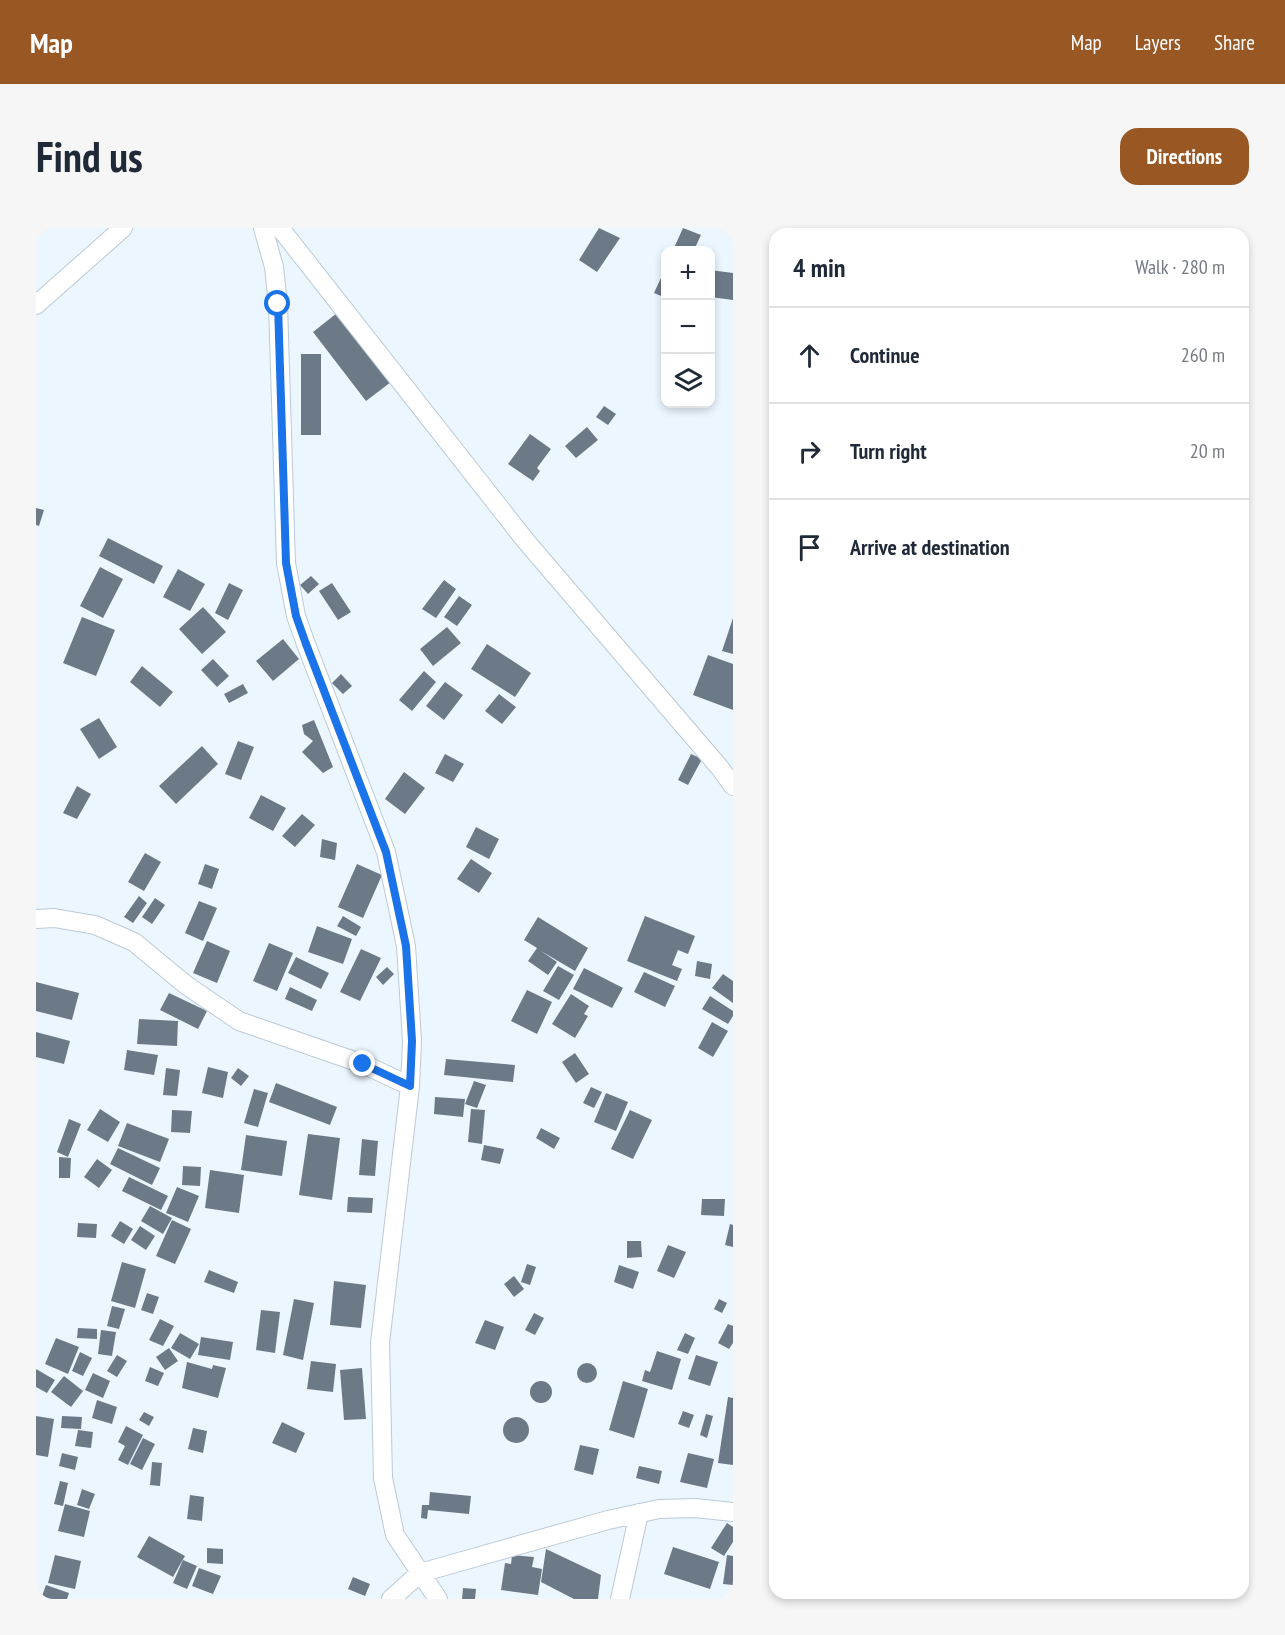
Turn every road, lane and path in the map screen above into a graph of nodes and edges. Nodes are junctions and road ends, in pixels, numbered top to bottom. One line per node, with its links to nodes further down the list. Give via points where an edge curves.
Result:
1 (123, 228): 4 (street)
2 (263, 228): 8 (street, via 274,267 278,304 289,586 306,644 386,852 406,946 412,1041)
3 (280, 228): 5 (street, via 525,540)
4 (37, 302)
5 (726, 764): 6 (street)
6 (733, 786)
7 (36, 919): 8 (street, via 95,925 134,942 186,986 239,1021 363,1064)
8 (410, 1086): 11 (street, via 380,1343 381,1411 383,1478 394,1535)
9 (733, 1512): 10 (street, via 695,1508)
10 (639, 1513): 11 (street); 14 (street)
11 (420, 1573): 12 (street); 13 (street)
12 (391, 1599)
13 (438, 1599)
14 (620, 1599)

